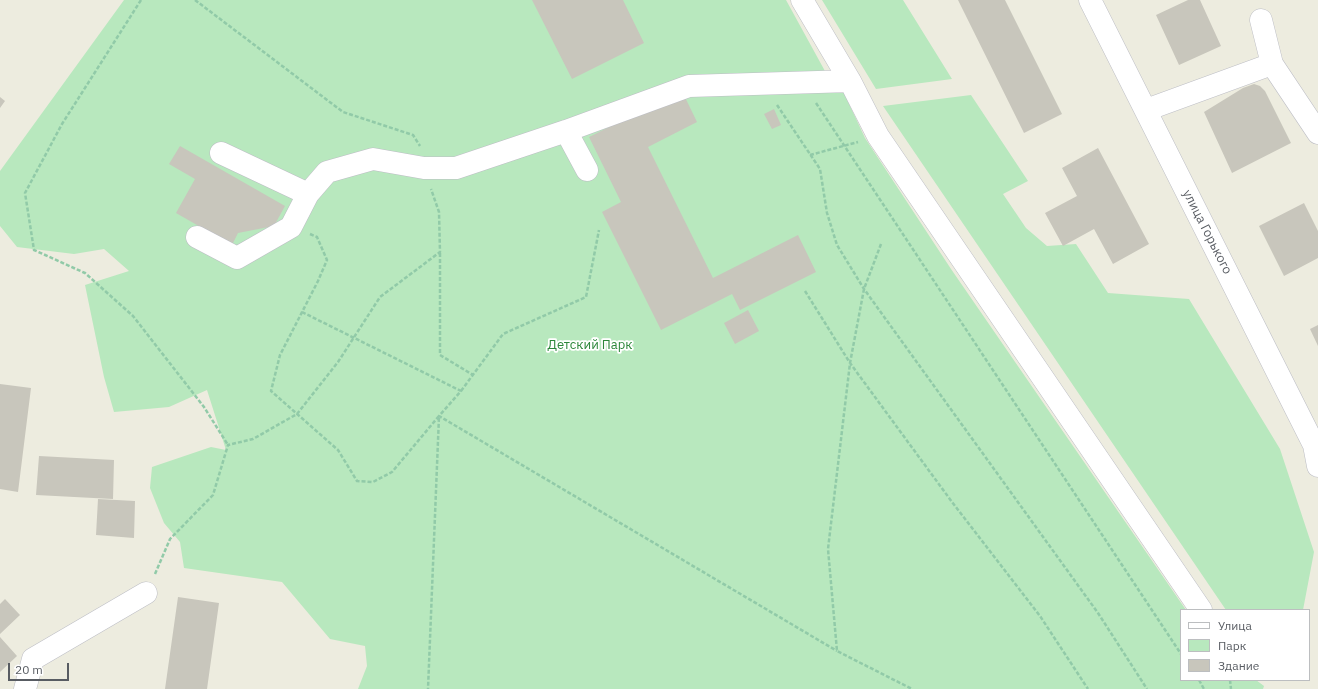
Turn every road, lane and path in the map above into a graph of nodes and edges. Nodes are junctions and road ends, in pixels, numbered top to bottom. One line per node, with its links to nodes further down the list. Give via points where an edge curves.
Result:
1 (141, 0): 34 (path, via 62,124 25,193 34,250 85,273 133,316 204,407)
2 (195, 0): 17 (path, via 343,112 413,135 423,152)
3 (802, 0): 7 (street)
4 (1090, 0): 10 (street, улица Горького)
5 (1262, 20): 6 (street)
6 (1272, 64): 10 (street); 12 (street)
7 (850, 81): 8 (street); 13 (street)
8 (802, 82): 11 (street, via 689,86); 14 (path)
9 (777, 105): 16 (path)
10 (1146, 110): 35 (street, улица Горького, via 1314,445)
11 (566, 131): 17 (street, via 456,168); 18 (street)
12 (1318, 133)
13 (878, 136): 14 (path); 37 (street)
14 (845, 146): 16 (path); 39 (path)
15 (221, 153): 19 (street)
16 (810, 155): 25 (path, via 820,170 827,214 837,245)
17 (424, 168): 19 (street, via 373,159 327,172); 24 (path, via 439,212)
18 (587, 170)
19 (308, 194): 20 (street)
20 (291, 227): 22 (street, via 237,258); 27 (path, via 317,238 327,260)
21 (599, 230): 30 (path, via 586,297 503,334)
22 (197, 237)
23 (881, 244): 25 (path)
24 (440, 252): 28 (path, via 380,297); 30 (path, via 440,356)
25 (864, 289): 29 (path); 44 (path, via 1098,613)
26 (805, 291): 29 (path)
27 (302, 312): 28 (path); 32 (path, via 280,355 271,392)
28 (353, 338): 31 (path); 32 (path, via 338,362)
29 (850, 363): 38 (path, via 828,549); 43 (path, via 1040,616)
30 (473, 375): 31 (path)
31 (461, 391): 33 (path)
32 (297, 414): 33 (path, via 338,450 357,481 373,482 392,472); 34 (path, via 253,439)
33 (439, 416): 38 (path); 41 (path)
34 (228, 446): 36 (path, via 213,495 170,539)
35 (1318, 466)
36 (146, 593): 40 (street, via 33,660)
37 (1200, 609)
38 (836, 651): 42 (path)
39 (1180, 652)
40 (24, 689)
41 (428, 689)
42 (912, 689)
43 (1088, 689)
44 (1147, 689)

